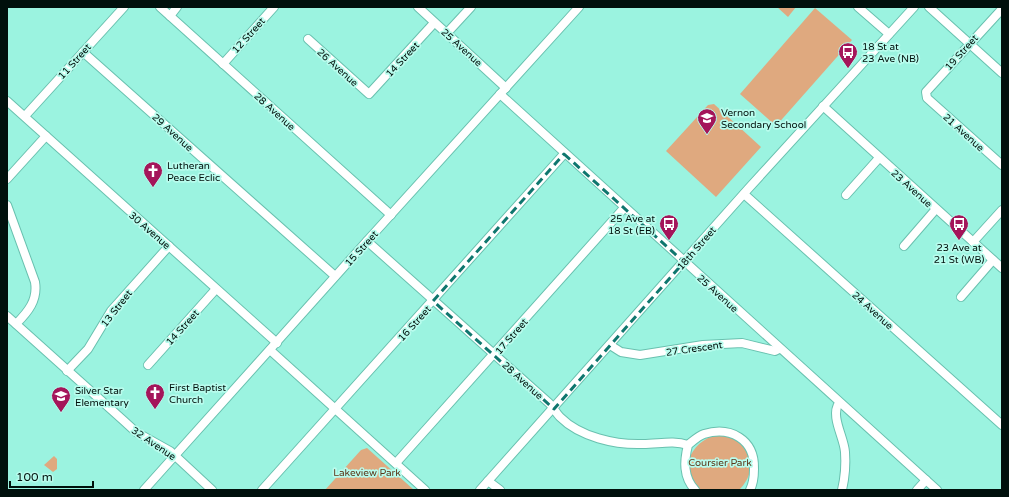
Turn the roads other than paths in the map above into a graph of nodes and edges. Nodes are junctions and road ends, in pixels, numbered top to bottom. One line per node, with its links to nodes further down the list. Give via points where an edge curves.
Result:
1 (124, 7): 18 (street, 11 Street)
2 (160, 7): 12 (street, 28 Avenue)
3 (176, 7): 12 (street)
4 (274, 7): 19 (street, 12 Street)
5 (418, 7): 13 (street, 25 Avenue)
6 (471, 7): 14 (street)
7 (579, 7): 21 (street, 15 Street)
8 (858, 7): 15 (street)
9 (914, 7): 15 (street, 18th Street)
10 (929, 7): 17 (street)
11 (1002, 9): 17 (street, 19 Street)
12 (170, 16): 19 (street, 28 Avenue)
13 (434, 23): 14 (street, 25 Avenue); 22 (street, 14 Street)
14 (447, 33): 21 (street, 25 Avenue)
15 (889, 34): 26 (street, 18th Street)
16 (308, 39): 22 (street, 26 Avenue)
17 (969, 43): 20 (street); 24 (street, 19 Street, via 928,89)
18 (83, 52): 27 (street, 11 Street); 47 (street, 29 Avenue)
19 (223, 64): 39 (street, 28 Avenue)
20 (1002, 73)
21 (506, 88): 23 (street, 15 Street)
22 (369, 94)
23 (500, 94): 29 (street, 25 Avenue); 39 (street, 15 Street)
24 (927, 98): 31 (street, 21 Avenue)
25 (7, 100): 27 (street, 30 Avenue)
26 (823, 106): 30 (street, 23 Avenue); 33 (street, 18th Street)
27 (25, 116): 28 (street, 30 Avenue)
28 (46, 136): 32 (street); 42 (street, 30 Avenue)
29 (564, 154): 36 (street, 25 Avenue); 50 (street, 16 Street)
30 (879, 158): 34 (street); 37 (street, 23 Avenue)
31 (1002, 165)
32 (7, 179)
33 (744, 194): 45 (street, 18th Street); 63 (street, 24 Avenue)
34 (846, 195)
35 (7, 205): 52 (street, via 37,292 34,303)
36 (624, 208): 45 (street, 25 Avenue); 57 (street, 17 Street)
37 (936, 209): 41 (street, 23 Avenue); 43 (street)
38 (1002, 210): 41 (street)
39 (391, 215): 40 (street, 15 Street)
40 (367, 241): 47 (street, 15 Street); 50 (street, 28 Avenue)
41 (973, 242): 44 (street, 23 Avenue)
42 (169, 246): 48 (street, 30 Avenue); 59 (street, 13 Street, via 111,311 88,348)
43 (904, 246)
44 (993, 260): 46 (street, 23 Avenue); 49 (street)
45 (684, 262): 54 (street, 18th Street); 55 (street, 25 Avenue)
46 (1002, 268)
47 (335, 276): 53 (street, 15 Street)
48 (216, 289): 53 (street, 30 Avenue); 58 (street, 14 Street)
49 (961, 297)
50 (433, 301): 57 (street, 28 Avenue); 61 (street, 16 Street)
51 (7, 316): 52 (street, 32 Avenue)
52 (16, 324): 59 (street, 32 Avenue)
53 (277, 343): 56 (street, 15 Street)
54 (610, 345): 55 (street, 27 Crescent, via 621,352 640,355 742,343 775,351); 62 (street, 18th Street)
55 (779, 349): 60 (street, 25 Avenue)
56 (270, 350): 61 (street); 65 (street, 15 Street)
57 (494, 355): 62 (street, 28 Avenue); 66 (street, 17 Street)
58 (148, 364)
59 (67, 371): 65 (street, 32 Avenue, via 136,432)
60 (839, 403): 67 (street, 25 Avenue); 77 (street, via 835,412 845,451)
61 (336, 408): 66 (street); 71 (street, 16 Street)
62 (554, 409): 64 (street, 28 Avenue, via 558,416 578,430 598,438 621,443 677,441); 68 (street, 18th Street)
63 (1002, 425)
64 (688, 445): 75 (street, via 686,473 690,485); 76 (street, via 702,435 719,431 733,433 745,440 754,461 754,476)
65 (175, 455): 69 (street, 15 Street); 70 (street, 32 Avenue)
66 (396, 463): 72 (street)
67 (926, 480): 78 (street); 79 (street, 25 Avenue)
68 (488, 481): 73 (street, 18th Street); 74 (street)
69 (144, 490)
70 (212, 490)
71 (262, 490)
72 (425, 490)
73 (480, 490)
74 (500, 490)
75 (695, 490)
76 (750, 490)
77 (842, 490)
78 (918, 490)
79 (937, 490)

